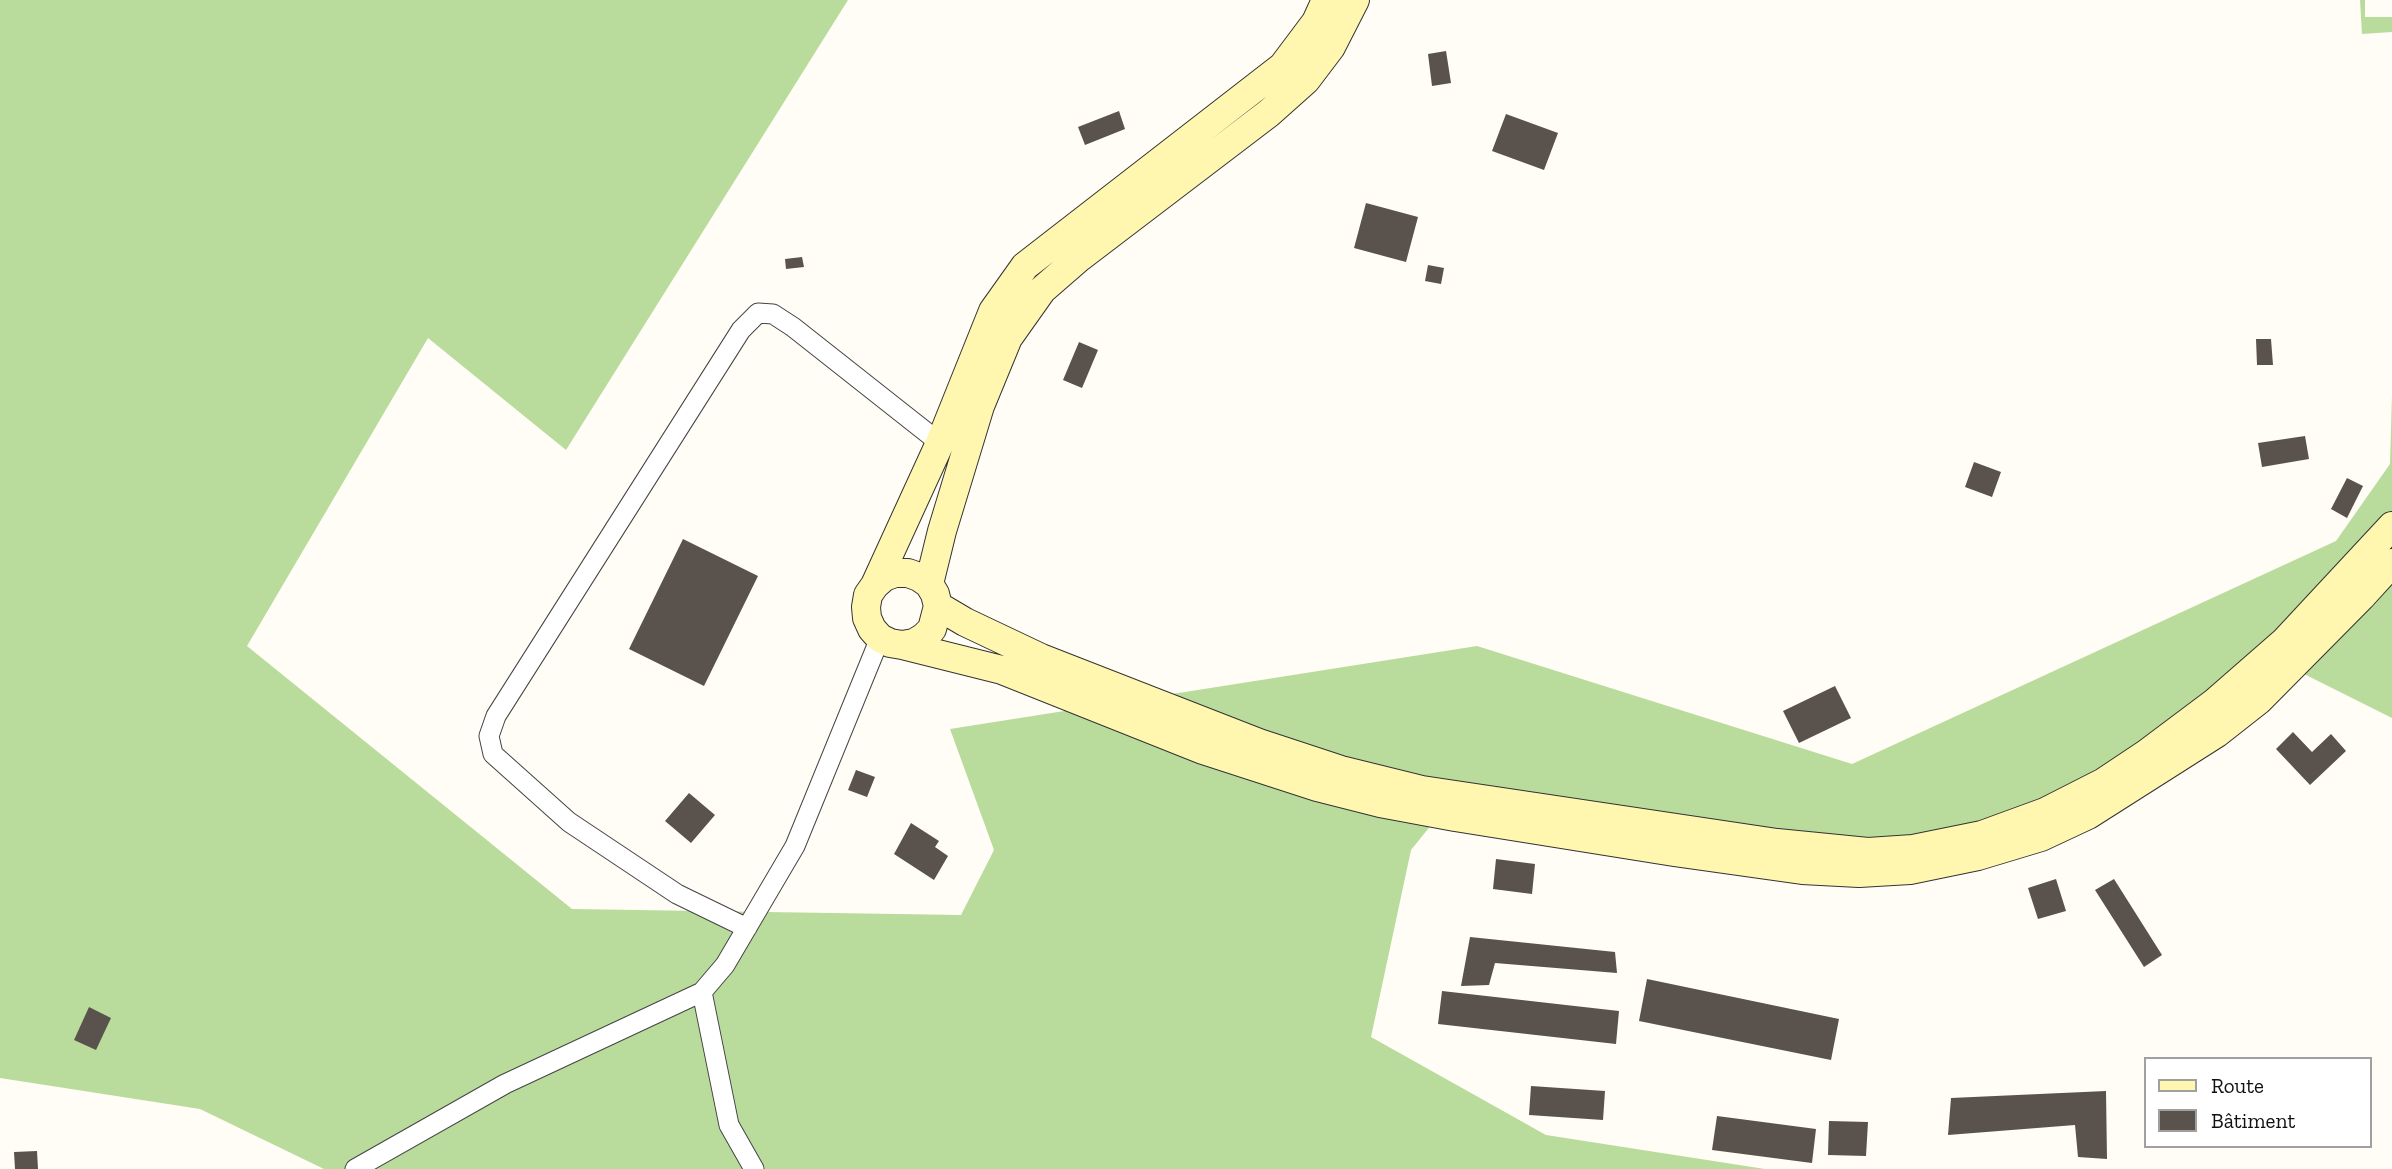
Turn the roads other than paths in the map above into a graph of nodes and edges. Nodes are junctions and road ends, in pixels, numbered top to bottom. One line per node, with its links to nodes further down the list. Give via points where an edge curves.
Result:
1 (1326, 0): 3 (street, via 1316,22 1283,66 1025,266 993,311)
2 (1355, 0): 7 (street, via 1331,47 1307,80 1042,290 1008,338 980,407 942,531)
3 (940, 443): 6 (street); 9 (street, via 793,327 773,314 758,313 741,330 496,716 489,736 494,754 569,822 677,894)
4 (2392, 526): 7 (street, via 2285,641 2214,703 2104,782 2045,812 1982,835 1913,849 1868,852 1513,805 1368,777 1259,743 1041,659 965,622)
5 (2392, 563): 8 (street, via 2259,700 2217,733 2088,815 2041,837 1979,856 1910,870 1859,873 1674,852 1380,803 1203,750 1002,670)
6 (875, 585): 7 (street, via 895,573 908,573 919,577); 8 (street, via 868,595 867,618 872,629)
7 (933, 595): 8 (street, via 932,629 914,643)
8 (891, 641): 9 (street, via 794,846)
9 (747, 928): 10 (street)
10 (702, 992): 11 (street, via 505,1084); 12 (street, via 729,1125)
11 (355, 1169)
12 (754, 1169)

